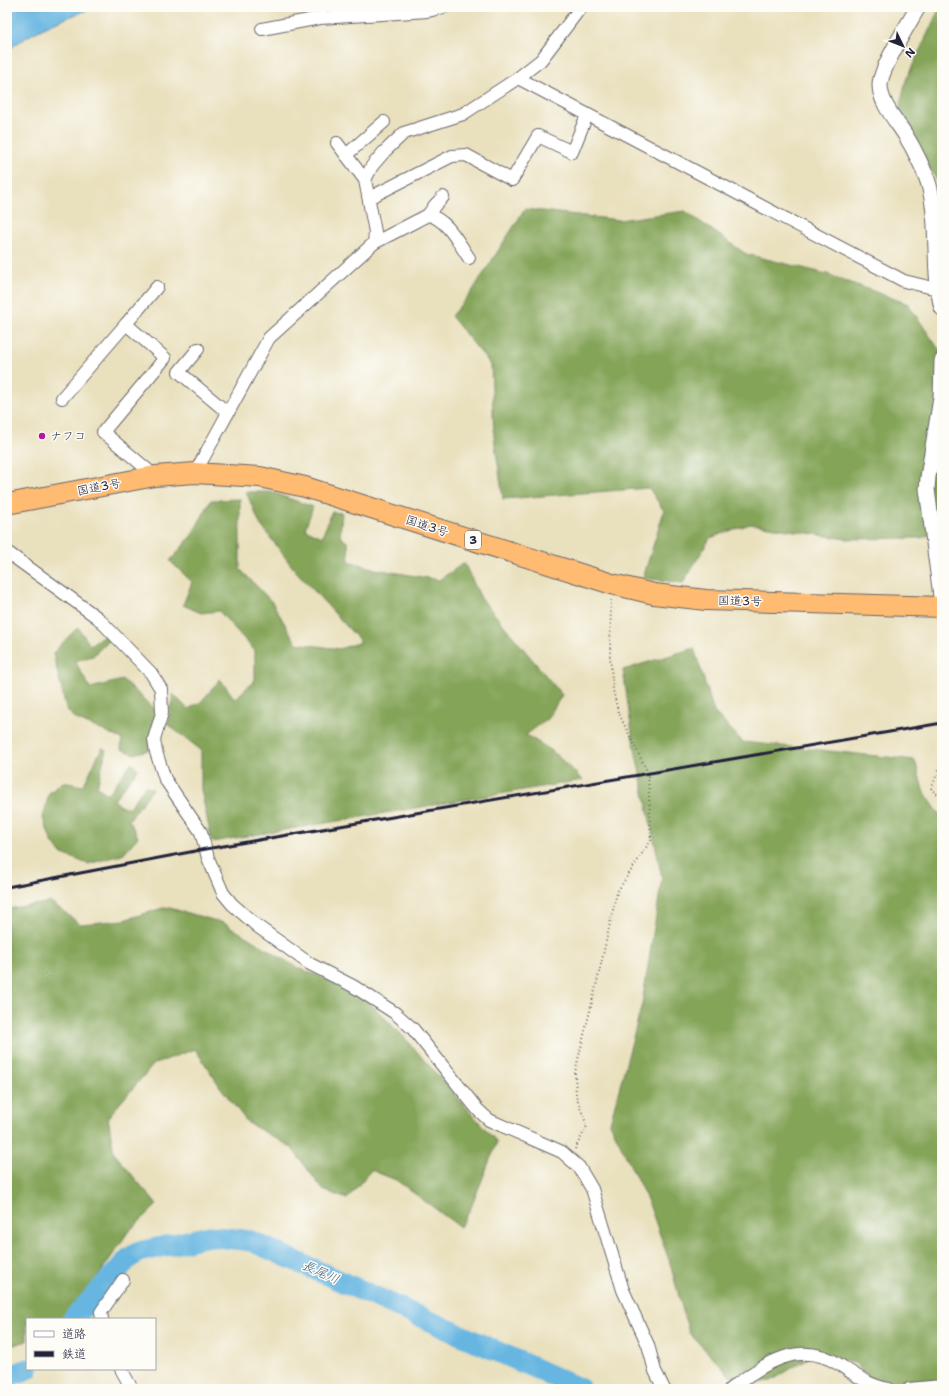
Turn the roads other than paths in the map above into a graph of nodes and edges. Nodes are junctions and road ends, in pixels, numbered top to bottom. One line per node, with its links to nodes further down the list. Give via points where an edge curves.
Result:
1 (444, 7): 4 (street, via 428,11 320,18)
2 (581, 7): 5 (street, via 541,60)
3 (918, 7): 17 (street, via 885,69 880,84 882,98 907,137 929,184 936,220)
4 (262, 29)
5 (518, 78): 6 (street); 10 (street, via 463,114 404,133 372,166)
6 (588, 115): 12 (street, via 572,152 538,136 512,180 466,155 452,156); 17 (street, via 904,281)
7 (384, 122): 9 (street)
8 (336, 143): 9 (street)
9 (346, 155): 10 (street)
10 (365, 180): 12 (street)
11 (443, 197): 13 (street)
12 (369, 198): 14 (street)
13 (428, 215): 14 (street); 15 (street, via 437,217)
14 (374, 243): 23 (street, via 269,338)
15 (469, 258)
16 (157, 287): 19 (street)
17 (937, 289): 18 (street)
18 (942, 308)
19 (126, 324): 22 (street); 25 (street, via 165,358 103,432)
20 (198, 349): 23 (street, via 179,372)
21 (942, 361): 28 (street, via 941,398 927,490)
22 (62, 398)
23 (228, 413): 24 (street)
24 (195, 473): 25 (highway, 国道3号 / 3); 28 (highway, 国道3号 / 3, via 260,477 305,487 612,584 654,594 706,600)
25 (155, 476): 26 (highway, 国道3号 / 3)
26 (7, 504)
27 (7, 552): 34 (street, via 98,618 151,673 161,690 162,713 154,739 157,757 166,779 201,832 208,858 223,893 232,904 257,926 310,964 353,986 395,1013 413,1029 478,1110 489,1120 553,1148 579,1167 592,1190 623,1290 648,1345 655,1372)
28 (942, 606)
29 (123, 1280): 30 (street, via 101,1312)
30 (102, 1318)
31 (122, 1370): 33 (street)
32 (942, 1386): 37 (street)
33 (132, 1389)
34 (664, 1389)
35 (730, 1389): 36 (street, via 760,1367 795,1354 809,1352 822,1355 868,1383)
36 (889, 1389)
37 (910, 1389)

